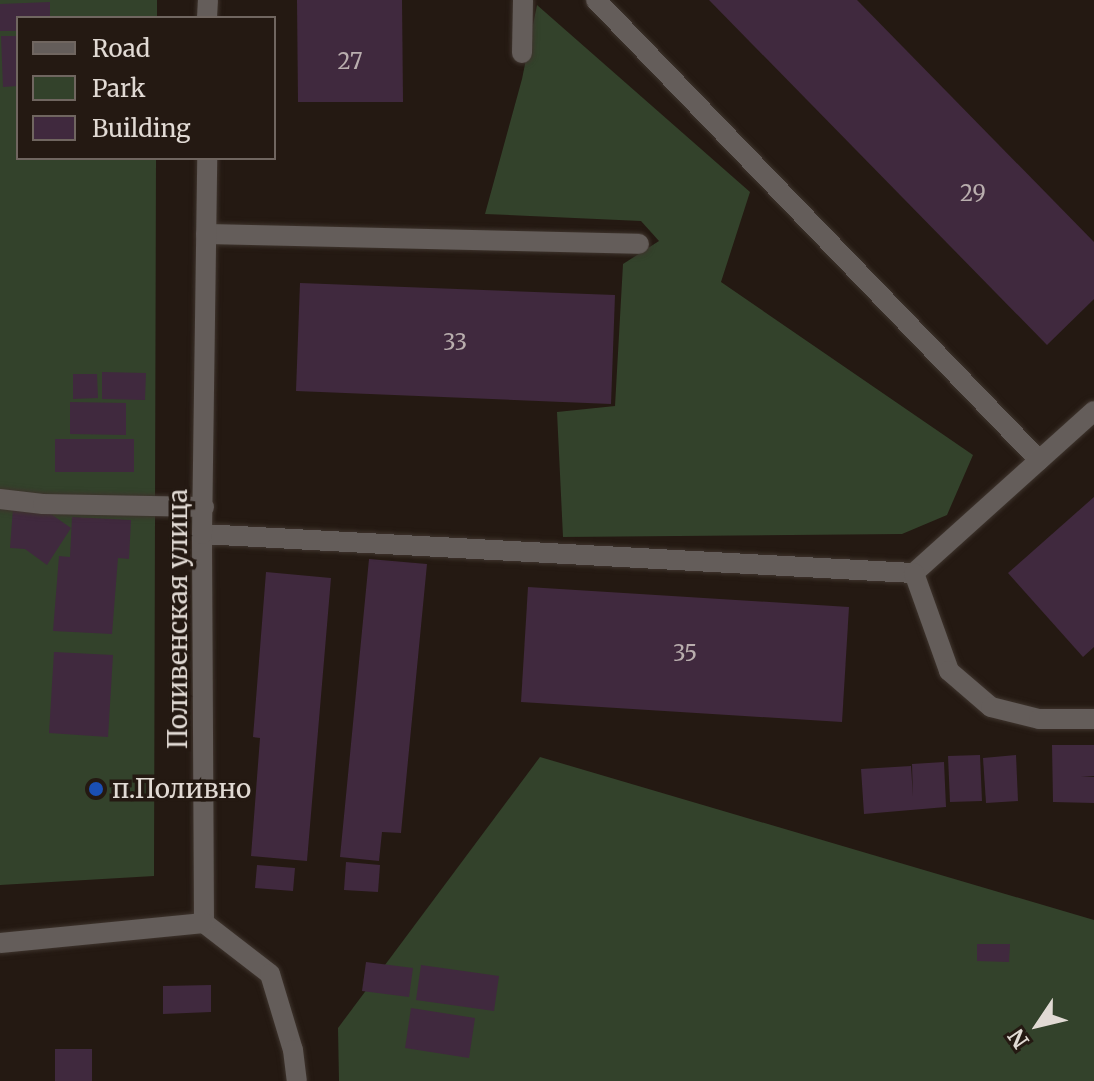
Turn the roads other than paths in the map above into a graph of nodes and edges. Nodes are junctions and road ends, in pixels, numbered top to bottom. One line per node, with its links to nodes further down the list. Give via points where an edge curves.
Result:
1 (523, 0): 3 (street)
2 (596, 0): 8 (street)
3 (522, 53)
4 (207, 160): 5 (street, Поливенская улица)
5 (206, 234): 6 (street); 10 (street, Поливенская улица)
6 (639, 244)
7 (1094, 411): 8 (street)
8 (1039, 460): 12 (street)
9 (0, 499): 10 (street)
10 (204, 507): 11 (street, Поливенская улица)
11 (202, 534): 12 (street); 14 (street, Поливенская улица)
12 (914, 573): 13 (street, via 949,671 991,707 1039,719)
13 (1094, 719)
14 (204, 923): 15 (street); 16 (street, via 270,974)
15 (0, 943)
16 (297, 1081)

